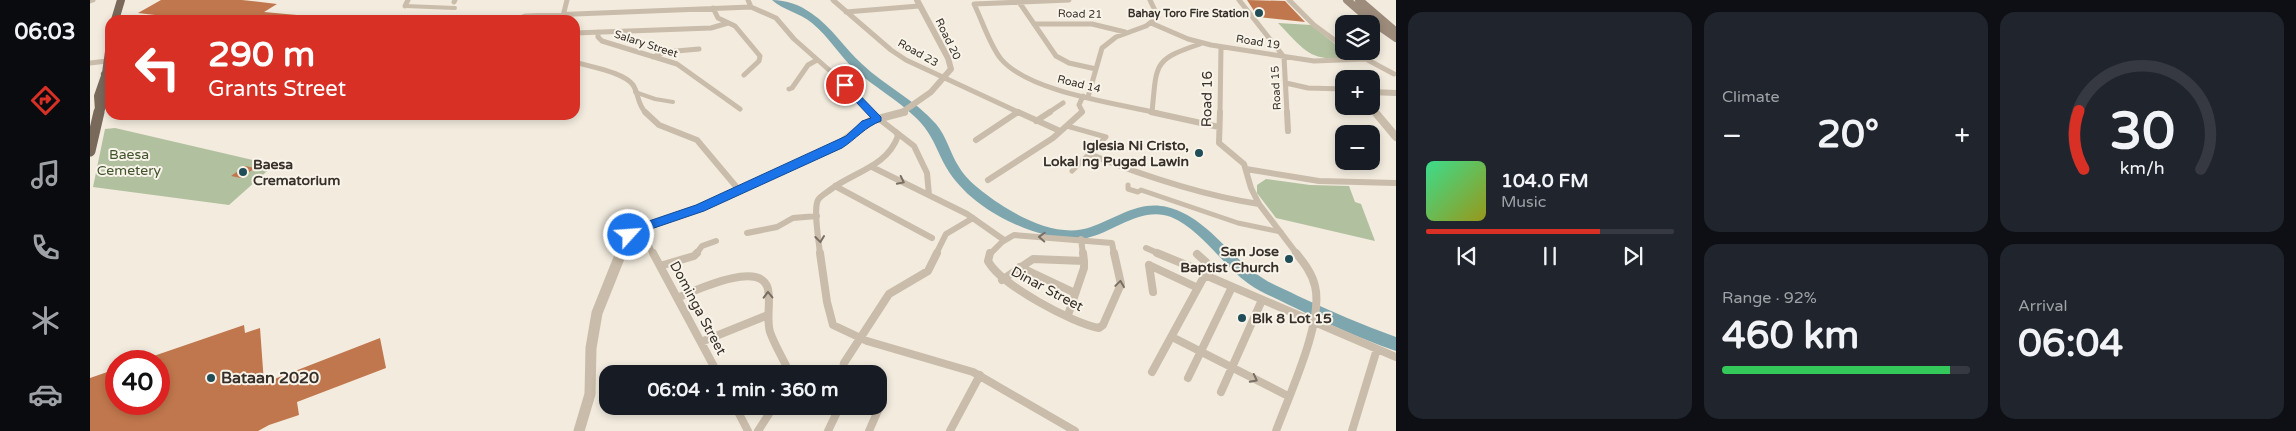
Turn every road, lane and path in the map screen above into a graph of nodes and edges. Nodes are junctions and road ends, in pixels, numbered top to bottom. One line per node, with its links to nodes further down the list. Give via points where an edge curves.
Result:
1 (121, 0): 21 (main road)
2 (408, 0): 16 (street)
3 (566, 0): 20 (street)
4 (748, 0): 17 (street)
5 (833, 0): 19 (street, Road 23)
6 (1069, 0): 13 (street)
7 (1150, 0): 24 (street, via 1158,14)
8 (1239, 0): 35 (street, Road 15)
9 (1284, 0): 10 (street)
10 (1289, 0): 31 (street)
11 (1347, 0): 30 (main road)
12 (1359, 0): 26 (main road)
13 (1019, 2): 25 (street); 53 (street, Road 14, via 974,4 1000,58 1031,81)
14 (918, 3): 19 (street); 46 (street, Road 20, via 950,62 951,70)
15 (454, 4): 16 (street)
16 (405, 6)
17 (751, 7): 18 (street); 37 (street, via 773,15)
18 (713, 8): 20 (street); 23 (street, via 715,15)
19 (846, 12): 46 (street, Road 23, via 899,56)
20 (563, 14): 22 (street)
21 (117, 15)
22 (544, 15)
23 (728, 23): 27 (street, via 711,28); 45 (street, via 735,26 760,56 759,62)
24 (1151, 23): 28 (street); 32 (street, Road 19)
25 (1034, 24): 28 (street, Road 21, via 1098,23); 43 (street, via 1060,58)
26 (1396, 31)
27 (598, 32): 29 (street); 36 (street, Salary Street, via 602,41)
28 (1125, 32): 43 (street, via 1102,48)
29 (580, 33)
30 (1396, 38)
31 (1335, 40)
32 (1201, 44): 33 (street, Road 19); 59 (street, via 1169,55 1161,62)
33 (1221, 47): 35 (street, Road 19); 64 (street, Road 16)
34 (698, 49): 36 (street, via 665,52)
35 (1284, 56): 38 (street, Road 19, via 1325,62); 47 (street, Road 15)
36 (653, 57): 57 (street, Salary Street, via 677,64)
37 (816, 60): 48 (street, via 804,69); 61 (street)
38 (1352, 60)
39 (1368, 60): 44 (street)
40 (105, 61): 41 (street)
41 (90, 63)
42 (580, 64): 50 (street, via 625,77)
43 (1096, 69): 53 (street)
44 (1394, 74)
45 (744, 75)
46 (944, 78): 58 (street, Road 23); 61 (street, Road 20, via 906,111)
47 (1286, 83): 49 (street); 65 (street, Road 15)
48 (792, 89)
49 (1335, 89)
50 (635, 92): 55 (street); 81 (street, via 638,103 647,114 663,126 697,140)
51 (1380, 92): 52 (street)
52 (1396, 93)
53 (1086, 97): 59 (street, Road 14); 63 (street, via 1079,105 1081,113)
54 (105, 101): 72 (main road, via 99,111)
55 (673, 102)
56 (1063, 103): 62 (street)
57 (740, 109)
58 (1018, 112): 62 (street, Road 23); 69 (street)
59 (1152, 112): 64 (street, Road 14)
60 (1378, 115): 68 (street)
61 (878, 119): 67 (street); 81 (street, via 866,123 844,143)
62 (1036, 121): 66 (street, Road 23)
63 (1067, 126): 66 (street); 73 (street, via 1106,137)
64 (1219, 127): 75 (street, Road 16, via 1220,145)
65 (1288, 130)
66 (1060, 131): 77 (street)
67 (896, 132): 70 (street); 71 (street)
68 (1396, 137)
69 (976, 140)
70 (895, 144): 71 (street); 74 (street)
71 (913, 144): 82 (street, via 927,173)
72 (90, 150)
73 (1089, 154): 76 (street); 83 (street, via 1156,181 1227,200)
74 (872, 167): 79 (street); 82 (street, one-way to 82)
75 (1246, 168): 78 (street, via 1319,181); 83 (street)
76 (1072, 171)
77 (988, 180)
78 (1396, 183)
79 (835, 186): 84 (street, via 818,199); 89 (street)
80 (1128, 186): 87 (street, via 1128,190 1141,190 1238,223)
81 (739, 190): 86 (street)
82 (929, 195): 85 (street)
83 (1259, 204): 87 (street)
84 (817, 216): 88 (street, via 793,218 777,227); 110 (street, one-way to 110, via 831,320 838,329)
85 (973, 218): 91 (street); 110 (street, via 946,234 928,271 889,294)
86 (640, 229): 96 (street, Dominga Street); 129 (street, via 625,241 597,313 591,348 590,394)
87 (1281, 232): 108 (street, via 1314,279)
88 (748, 233)
89 (932, 238)
90 (1081, 239): 91 (street, one-way to 91, via 1014,235); 95 (street); 106 (street, Dinar Street, one-way to 90, via 1099,328 1120,291 1121,277 1112,242)
91 (1004, 240): 99 (street, Dinar Street, via 988,257 990,267)
92 (716, 241): 96 (street, via 702,246 694,256)
93 (1146, 248): 98 (street)
94 (1197, 254): 98 (street, via 1205,260)
95 (1084, 261): 97 (street, via 1033,259); 103 (street)
96 (660, 266): 104 (street, Dominga Street)
97 (1020, 267): 99 (street); 103 (street)
98 (1206, 274): 100 (street); 101 (street)
99 (1002, 280): 106 (street, Dinar Street)
100 (1232, 287): 105 (street); 113 (street)
101 (1198, 288): 102 (street, via 1149,265); 109 (street)
102 (1154, 292)
103 (1075, 293): 106 (street)
104 (677, 298): 107 (street, one-way to 104, via 767,283 753,276 742,275); 111 (street, Dominga Street)
105 (1262, 300): 108 (street); 118 (street)
106 (1068, 315)
107 (768, 316): 111 (street); 116 (street, via 772,337)
108 (1313, 320): 112 (street); 123 (street, via 1309,342)
109 (1172, 337): 113 (street); 119 (street)
110 (860, 339): 117 (street); 120 (street, via 964,368)
111 (701, 342): 115 (street, Dominga Street)
112 (1377, 349): 114 (street); 136 (street)
113 (1200, 352): 118 (street); 121 (street)
114 (1396, 358)
115 (713, 365)
116 (786, 365)
117 (844, 365)
118 (1232, 368): 122 (street); 123 (street, one-way to 123)
119 (1152, 372)
120 (980, 376): 128 (street); 134 (street)
121 (1188, 378)
122 (1221, 392)
123 (1288, 396): 135 (street)
124 (740, 415): 130 (street)
125 (768, 415): 131 (street)
126 (836, 415): 132 (street)
127 (876, 415): 133 (street)
128 (952, 430)
129 (578, 431)
130 (748, 431)
131 (758, 431)
132 (828, 431)
133 (869, 431)
134 (1075, 431)
135 (1276, 431)
136 (1352, 431)

